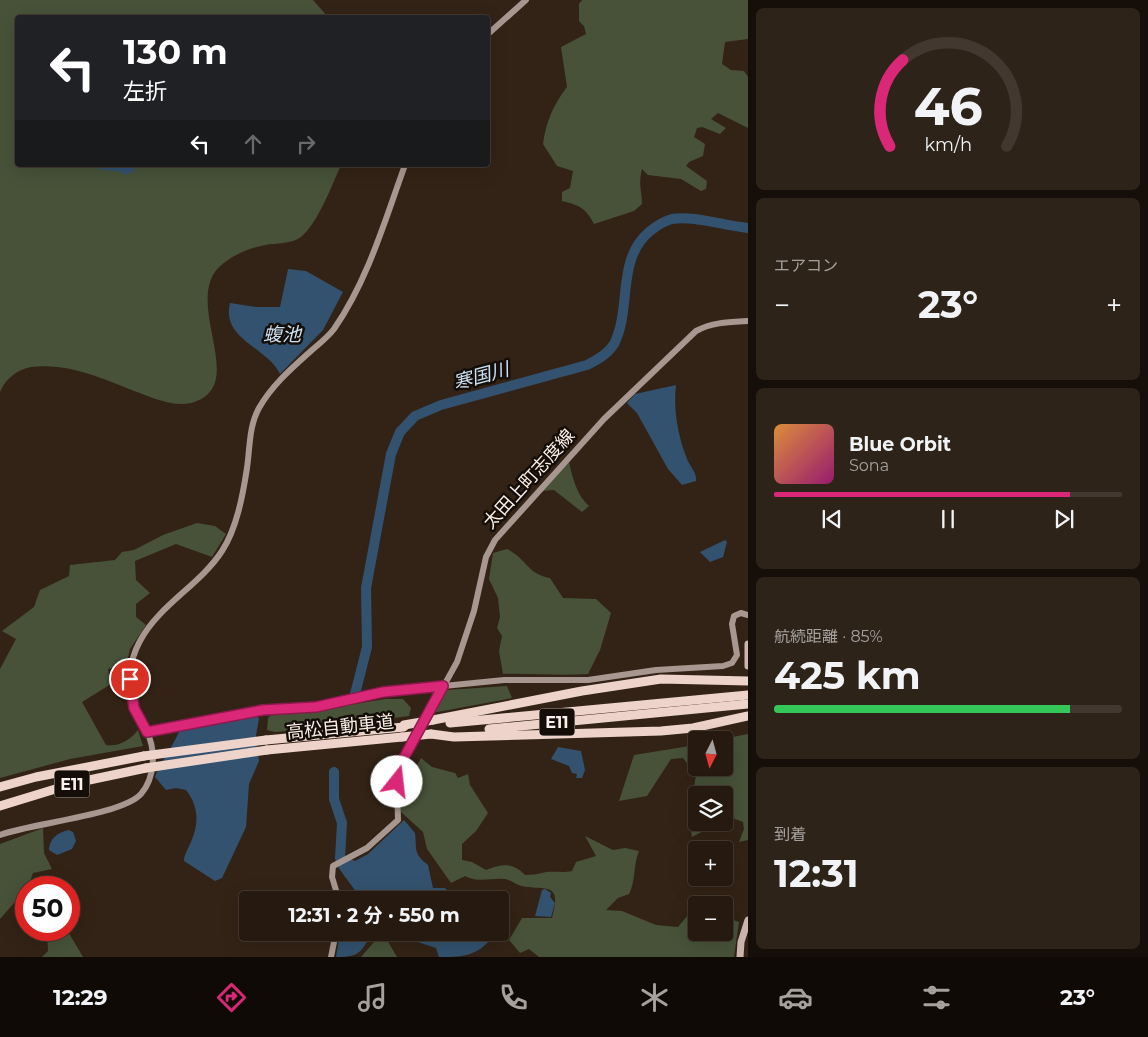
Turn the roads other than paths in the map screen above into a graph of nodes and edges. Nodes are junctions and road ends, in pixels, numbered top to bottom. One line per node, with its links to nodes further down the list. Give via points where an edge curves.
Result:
1 (526, 0): 2 (street)
2 (490, 32)
3 (404, 167): 15 (street, via 370,261 333,330 276,383 259,409 251,432 244,483 229,540 211,566 153,622 136,648 130,669 130,686 134,708)
4 (748, 321): 9 (street, 太田上町志度線, via 719,323 696,331 604,419 514,516 490,548 457,662)
5 (748, 615): 9 (street, via 734,616 732,624 737,655 723,666 656,670 588,680 504,680)
6 (748, 644): 7 (main road)
7 (748, 666)
8 (748, 681): 14 (highway, via 661,679)
9 (443, 686): 15 (street, via 383,692 316,707 263,710); 20 (street, 太田上町志度線, via 400,765 398,820 367,848 335,863 332,877)
10 (748, 695): 12 (highway, 高松自動車道 / E11)
11 (748, 704): 12 (highway, 高松自動車道 / E11)
12 (682, 706): 14 (highway, 高松自動車道 / E11); 16 (highway, 高松自動車道 / E11)
13 (748, 716): 16 (highway, via 661,731 454,737)
14 (432, 722): 17 (highway, 高松自動車道 / E11, bridge, via 144,756)
15 (147, 732): 19 (street, via 153,757 149,782 132,802)
16 (431, 734): 18 (highway, 高松自動車道 / E11, bridge, via 268,750 146,768)
17 (0, 787)
18 (0, 806)
19 (0, 835)
20 (336, 891)
21 (748, 920): 24 (main road)
22 (334, 941): 23 (street)
23 (331, 957)
24 (740, 957)

